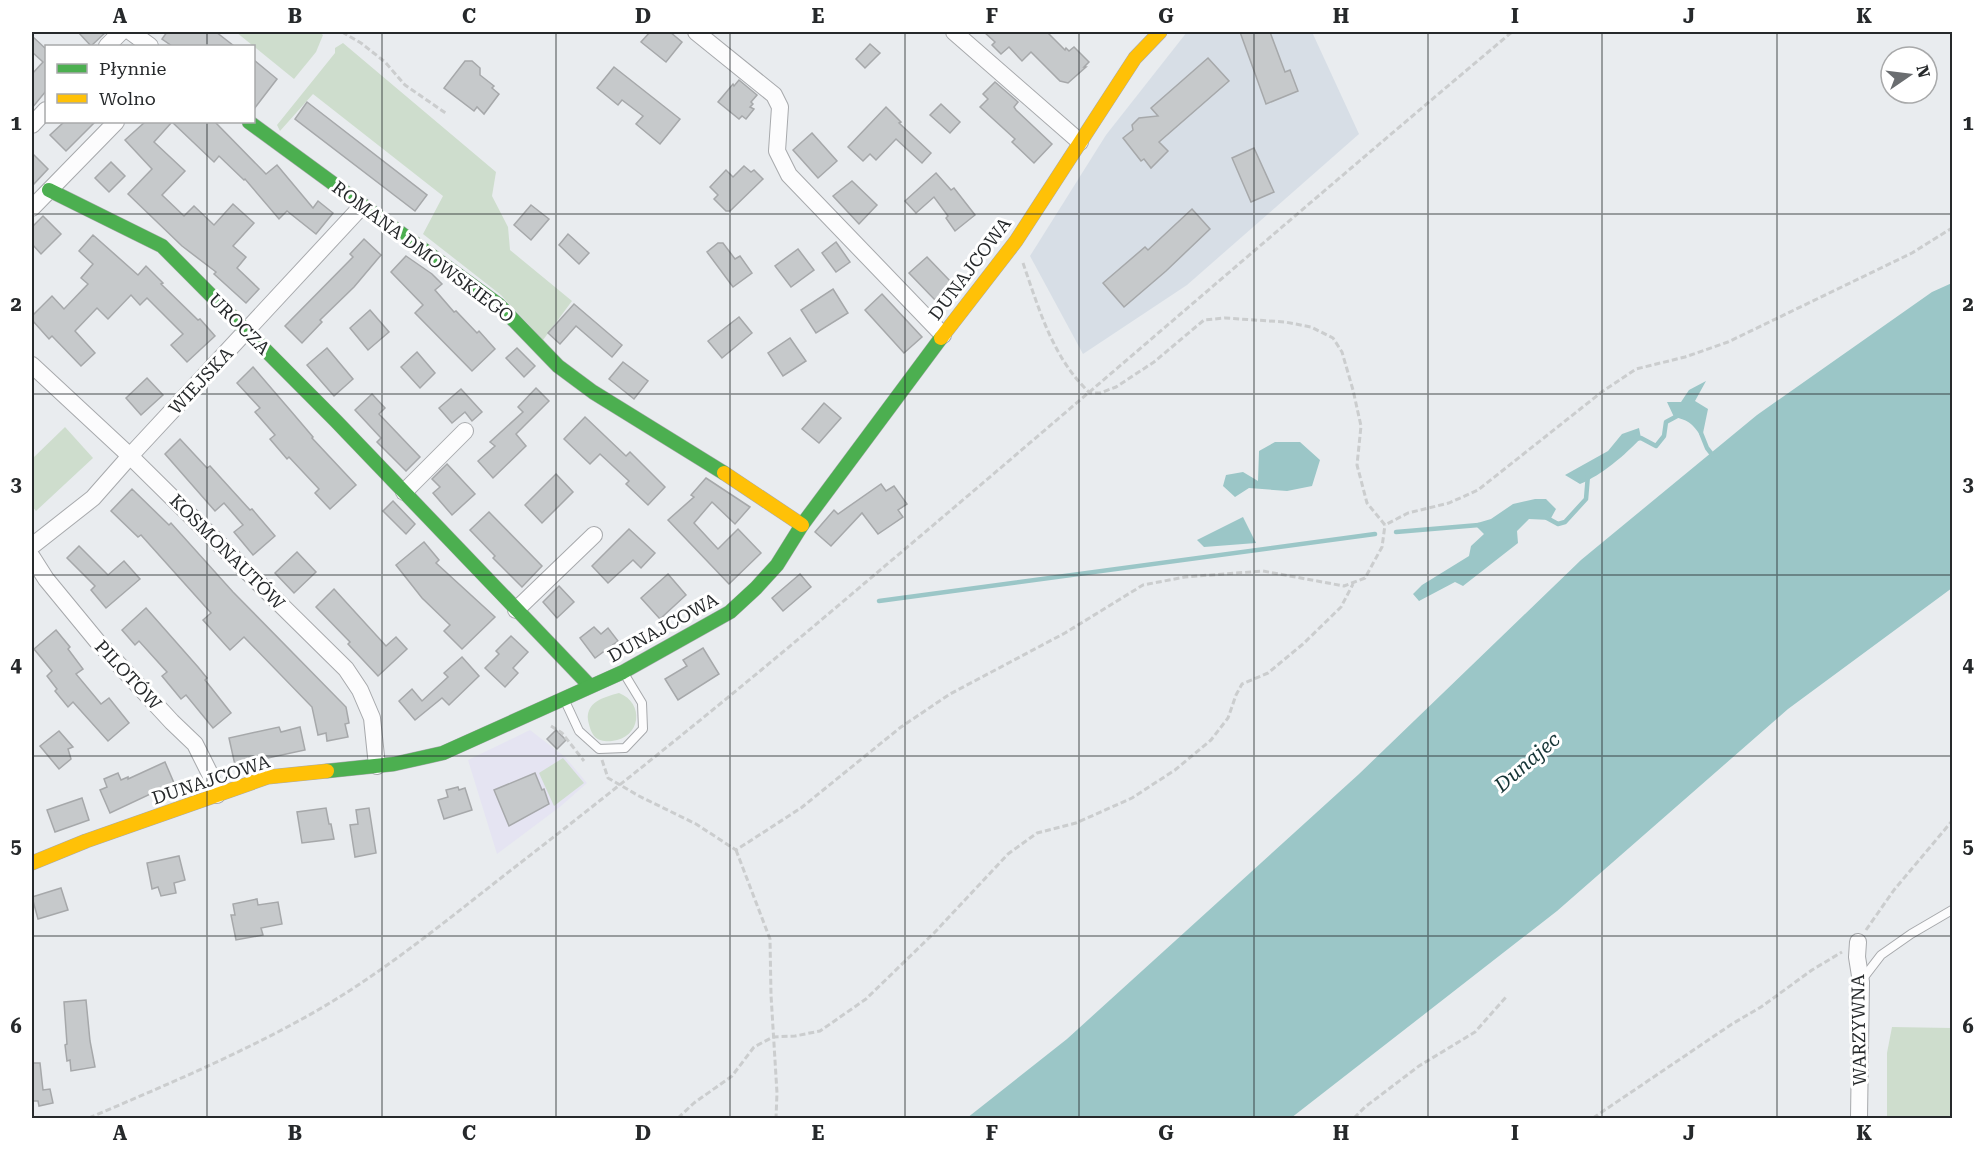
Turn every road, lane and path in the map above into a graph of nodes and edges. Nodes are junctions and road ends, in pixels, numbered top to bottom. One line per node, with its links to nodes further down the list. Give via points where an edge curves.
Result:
1 (122, 32): 8 (street)
2 (131, 32): 9 (street)
3 (342, 32): 11 (path, via 361,43 405,85)
4 (696, 32): 22 (street, via 774,95 780,107 777,151 789,176)
5 (954, 32): 15 (street)
6 (1160, 32): 15 (street, DUNAJCOWA, via 1135,58)
7 (1512, 32): 24 (path)
8 (108, 45)
9 (149, 45)
10 (45, 111): 14 (street)
11 (447, 114)
12 (115, 123): 16 (street)
13 (250, 123): 17 (street, ROMANA DMOWSKIEGO)
14 (32, 125)
15 (1080, 142): 20 (street, DUNAJCOWA)
16 (49, 190): 18 (street); 21 (street, UROCZA, via 162,246)
17 (362, 206): 21 (street, WIEJSKA); 28 (street, ROMANA DMOWSKIEGO, via 499,305 558,366 593,392)
18 (32, 208)
19 (1953, 228): 29 (path, via 1912,253 1728,342 1636,369 1478,490 1449,503 1408,513)
20 (1016, 241): 22 (street, DUNAJCOWA); 24 (path, via 1058,353)
21 (246, 332): 26 (street, WIEJSKA); 27 (street, UROCZA)
22 (943, 335): 28 (street, DUNAJCOWA)
23 (32, 365): 26 (street, KOSMONAUTÓW)
24 (1090, 393): 29 (path, via 1116,387 1204,321 1225,318 1311,327 1333,338 1342,352 1361,426 1357,465 1367,502); 42 (path)
25 (465, 431): 27 (street)
26 (130, 456): 31 (street, WIEJSKA, via 93,498); 41 (street, KOSMONAUTÓW, via 346,669 372,718)
27 (404, 492): 34 (street, UROCZA)
28 (802, 525): 35 (street, DUNAJCOWA, via 777,565 730,612)
29 (1385, 525): 33 (path, via 1382,547 1365,578)
30 (594, 535): 34 (street)
31 (32, 546)
32 (32, 557): 43 (street, PILOTÓW, via 97,641 195,744)
33 (1353, 582): 45 (path, via 1344,586 1263,571 1185,577 1143,585 1065,633 950,694 901,727 801,808); 51 (path, via 1341,607 1303,644 1268,673 1242,684 1228,718 1211,740 1175,770 1132,798 1076,823 1037,833 1008,854 866,999 820,1031)
34 (516, 610): 36 (street, UROCZA)
35 (623, 672): 36 (street, DUNAJCOWA); 39 (lane, via 642,703 643,729 625,748)
36 (590, 686): 37 (street, DUNAJCOWA)
37 (564, 698): 39 (lane, via 579,731); 41 (street, DUNAJCOWA, via 443,753)
38 (545, 725): 40 (path, via 562,733)
39 (599, 749): 42 (path, via 608,778)
40 (584, 761)
41 (377, 766): 43 (street, DUNAJCOWA, via 268,777)
42 (620, 786): 45 (path, via 696,824); 52 (path, via 408,950 319,1009 208,1066)
43 (217, 795): 46 (street, DUNAJCOWA)
44 (1953, 821): 48 (path, via 1894,890)
45 (736, 850): 51 (path, via 770,939)
46 (32, 862)
47 (1953, 910): 49 (lane, via 1881,954)
48 (1858, 942): 49 (street, WARZYWNA); 56 (path)
49 (1861, 982): 57 (street, WARZYWNA)
50 (1506, 997): 55 (path, via 1475,1032 1419,1066)
51 (773, 1037): 53 (path, via 754,1047 732,1076); 54 (path)
52 (89, 1119)
53 (678, 1119)
54 (776, 1119)
55 (1354, 1119)
56 (1593, 1119)
57 (1859, 1119)

